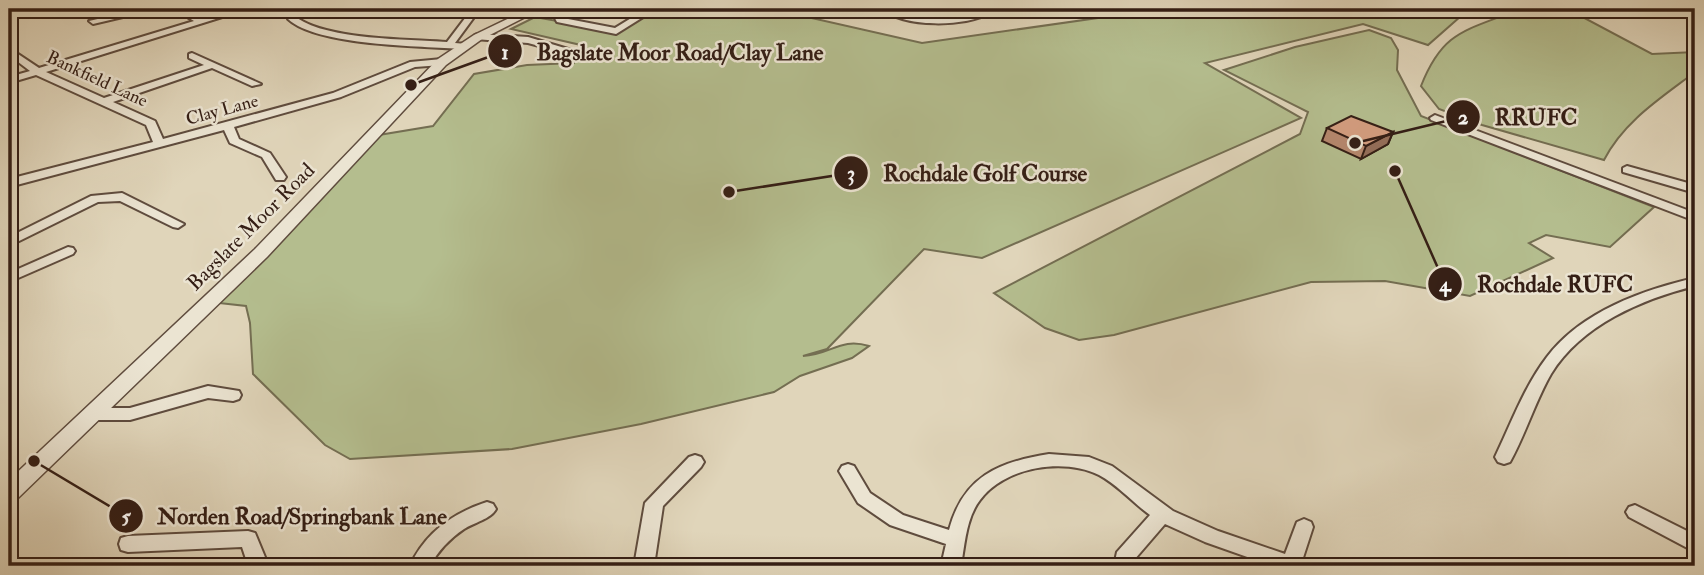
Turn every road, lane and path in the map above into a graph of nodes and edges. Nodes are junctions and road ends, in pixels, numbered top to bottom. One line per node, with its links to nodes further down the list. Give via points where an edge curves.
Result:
1 (36, 9): 11 (street)
2 (153, 9): 14 (street)
3 (178, 9): 15 (street)
4 (279, 9): 5 (street)
5 (297, 9): 17 (street, via 292,19 298,27 313,31)
6 (476, 9): 17 (street)
7 (536, 9): 16 (street, Bagslate Moor Road)
8 (554, 9): 9 (street, via 560,20 616,31)
9 (652, 9)
10 (887, 9): 13 (street, via 908,18 930,20)
11 (9, 13)
12 (231, 13): 15 (street)
13 (986, 13)
14 (93, 21)
15 (201, 22): 24 (street)
16 (478, 37): 18 (street, Bagslate Moor Road); 20 (street, via 528,40)
17 (449, 45): 18 (street)
18 (463, 46): 22 (street, Bagslate Moor Road)
19 (9, 51): 24 (street, Bankfield Lane)
20 (573, 52)
21 (191, 56): 23 (street)
22 (442, 62): 29 (street, Clay Lane, via 413,64 337,94); 42 (street, Bagslate Moor Road, via 261,253)
23 (212, 65): 26 (street); 27 (street)
24 (38, 72): 25 (street); 27 (street, Bankfield Lane)
25 (9, 80)
26 (256, 84)
27 (105, 101): 30 (street, Bankfield Lane, via 151,123)
28 (1435, 118): 35 (street)
29 (228, 127): 30 (street, Clay Lane); 32 (street, via 234,141 265,155)
30 (160, 145): 33 (street, Clay Lane)
31 (1627, 170): 34 (street)
32 (280, 177)
33 (9, 183)
34 (1695, 189)
35 (1695, 216)
36 (178, 224): 37 (street, via 122,197 95,199)
37 (9, 242)
38 (68, 251): 39 (street)
39 (9, 278)
40 (1695, 282): 43 (street, via 1582,329 1552,361)
41 (233, 395): 42 (street, via 208,392 130,414)
42 (91, 414): 46 (street, Bagslate Moor Road)
43 (1504, 457)
44 (695, 462): 57 (street, via 654,503)
45 (848, 471): 51 (street, via 864,498 897,520)
46 (9, 493)
47 (487, 509): 56 (street, via 457,521 429,547)
48 (1635, 512): 53 (street)
49 (1162, 514): 51 (street, via 1104,470 1063,457 1021,466 982,484 965,508); 54 (street, via 1203,536); 59 (street, via 1124,558)
50 (1304, 527): 54 (street)
51 (957, 540): 58 (street)
52 (128, 544): 55 (street, via 248,539)
53 (1695, 544)
54 (1290, 565)
55 (255, 566)
56 (420, 566)
57 (644, 566)
58 (951, 566)
59 (1124, 566)

